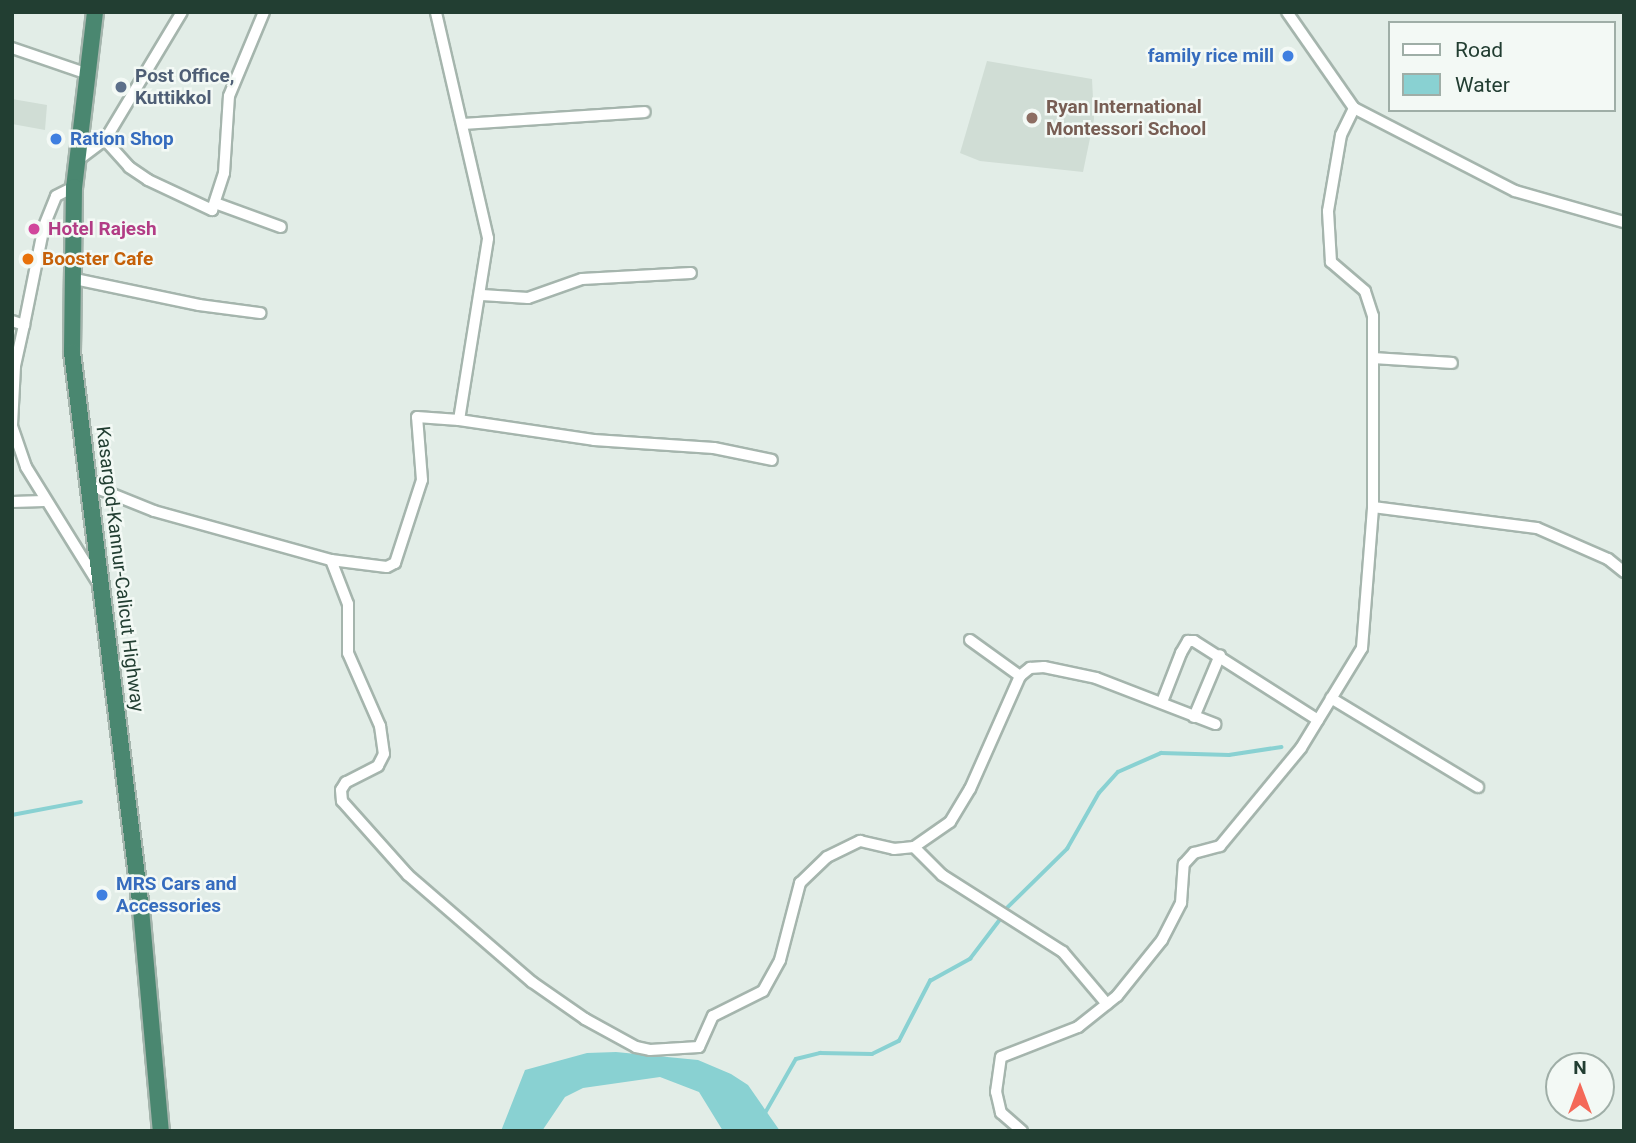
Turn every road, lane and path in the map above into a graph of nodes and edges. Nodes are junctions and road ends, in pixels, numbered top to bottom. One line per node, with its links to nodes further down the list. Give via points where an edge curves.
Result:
1 (95, 12): 7 (highway, Kasargod-Kannur-Calicut Highway)
2 (182, 12): 11 (street)
3 (264, 12): 14 (street, via 232,85 224,173)
4 (436, 12): 10 (street)
5 (1287, 12): 8 (street)
6 (12, 48): 7 (street)
7 (88, 74): 12 (highway, Kasargod-Kannur-Calicut Highway)
8 (1354, 108): 15 (street, via 1515,191); 23 (street, via 1340,135 1328,211 1331,262 1365,291 1373,316)
9 (645, 112): 10 (street)
10 (464, 124): 19 (street, via 488,238)
11 (105, 140): 12 (street); 14 (street, via 148,180 200,206 212,210)
12 (77, 160): 13 (highway, Kasargod-Kannur-Calicut Highway)
13 (74, 187): 18 (highway, Kasargod-Kannur-Calicut Highway); 22 (street, via 56,196 44,226)
14 (215, 203): 16 (street)
15 (1624, 222)
16 (281, 227)
17 (691, 273): 19 (street, via 582,279 528,298)
18 (70, 278): 20 (street); 28 (highway, Kasargod-Kannur-Calicut Highway, via 72,352)
19 (482, 295): 26 (street)
20 (260, 313)
21 (12, 321): 22 (street)
22 (24, 325): 25 (street)
23 (1374, 358): 24 (street); 31 (street)
24 (1452, 363)
25 (12, 418): 29 (street, via 26,467)
26 (459, 420): 27 (street, via 594,440 714,448); 32 (street, via 417,417 422,480 392,566)
27 (772, 460)
28 (87, 484): 32 (street, via 154,511); 34 (highway, Kasargod-Kannur-Calicut Highway)
29 (44, 501): 30 (street); 34 (street)
30 (12, 502)
31 (1373, 507): 33 (street, via 1537,528 1608,559); 38 (street, via 1363,648)
32 (331, 560): 44 (street, via 348,604 348,653 362,694 380,726 384,754 379,766 346,782 342,801 408,875 532,982 636,1047 699,1047 713,1016 763,991 780,960 800,883 827,857 860,841 894,849)
33 (1624, 572)
34 (100, 587): 46 (highway, Kasargod-Kannur-Calicut Highway, via 141,909)
35 (970, 640): 37 (street)
36 (1220, 655): 39 (street, via 1188,641); 40 (street); 41 (street)
37 (1020, 676): 39 (street, via 1030,668 1053,669 1096,678); 44 (street, via 970,789 950,822)
38 (1331, 698): 41 (street); 43 (street)
39 (1161, 702): 40 (street)
40 (1194, 717): 42 (street)
41 (1318, 720): 45 (street, via 1220,846 1194,853 1184,864 1181,903 1162,940)
42 (1215, 724)
43 (1478, 787)
44 (914, 847): 45 (street, via 942,875 1063,952)
45 (1107, 1004): 47 (street, via 1078,1027 1001,1058 996,1092 1001,1113)
46 (161, 1131)
47 (1022, 1131)

